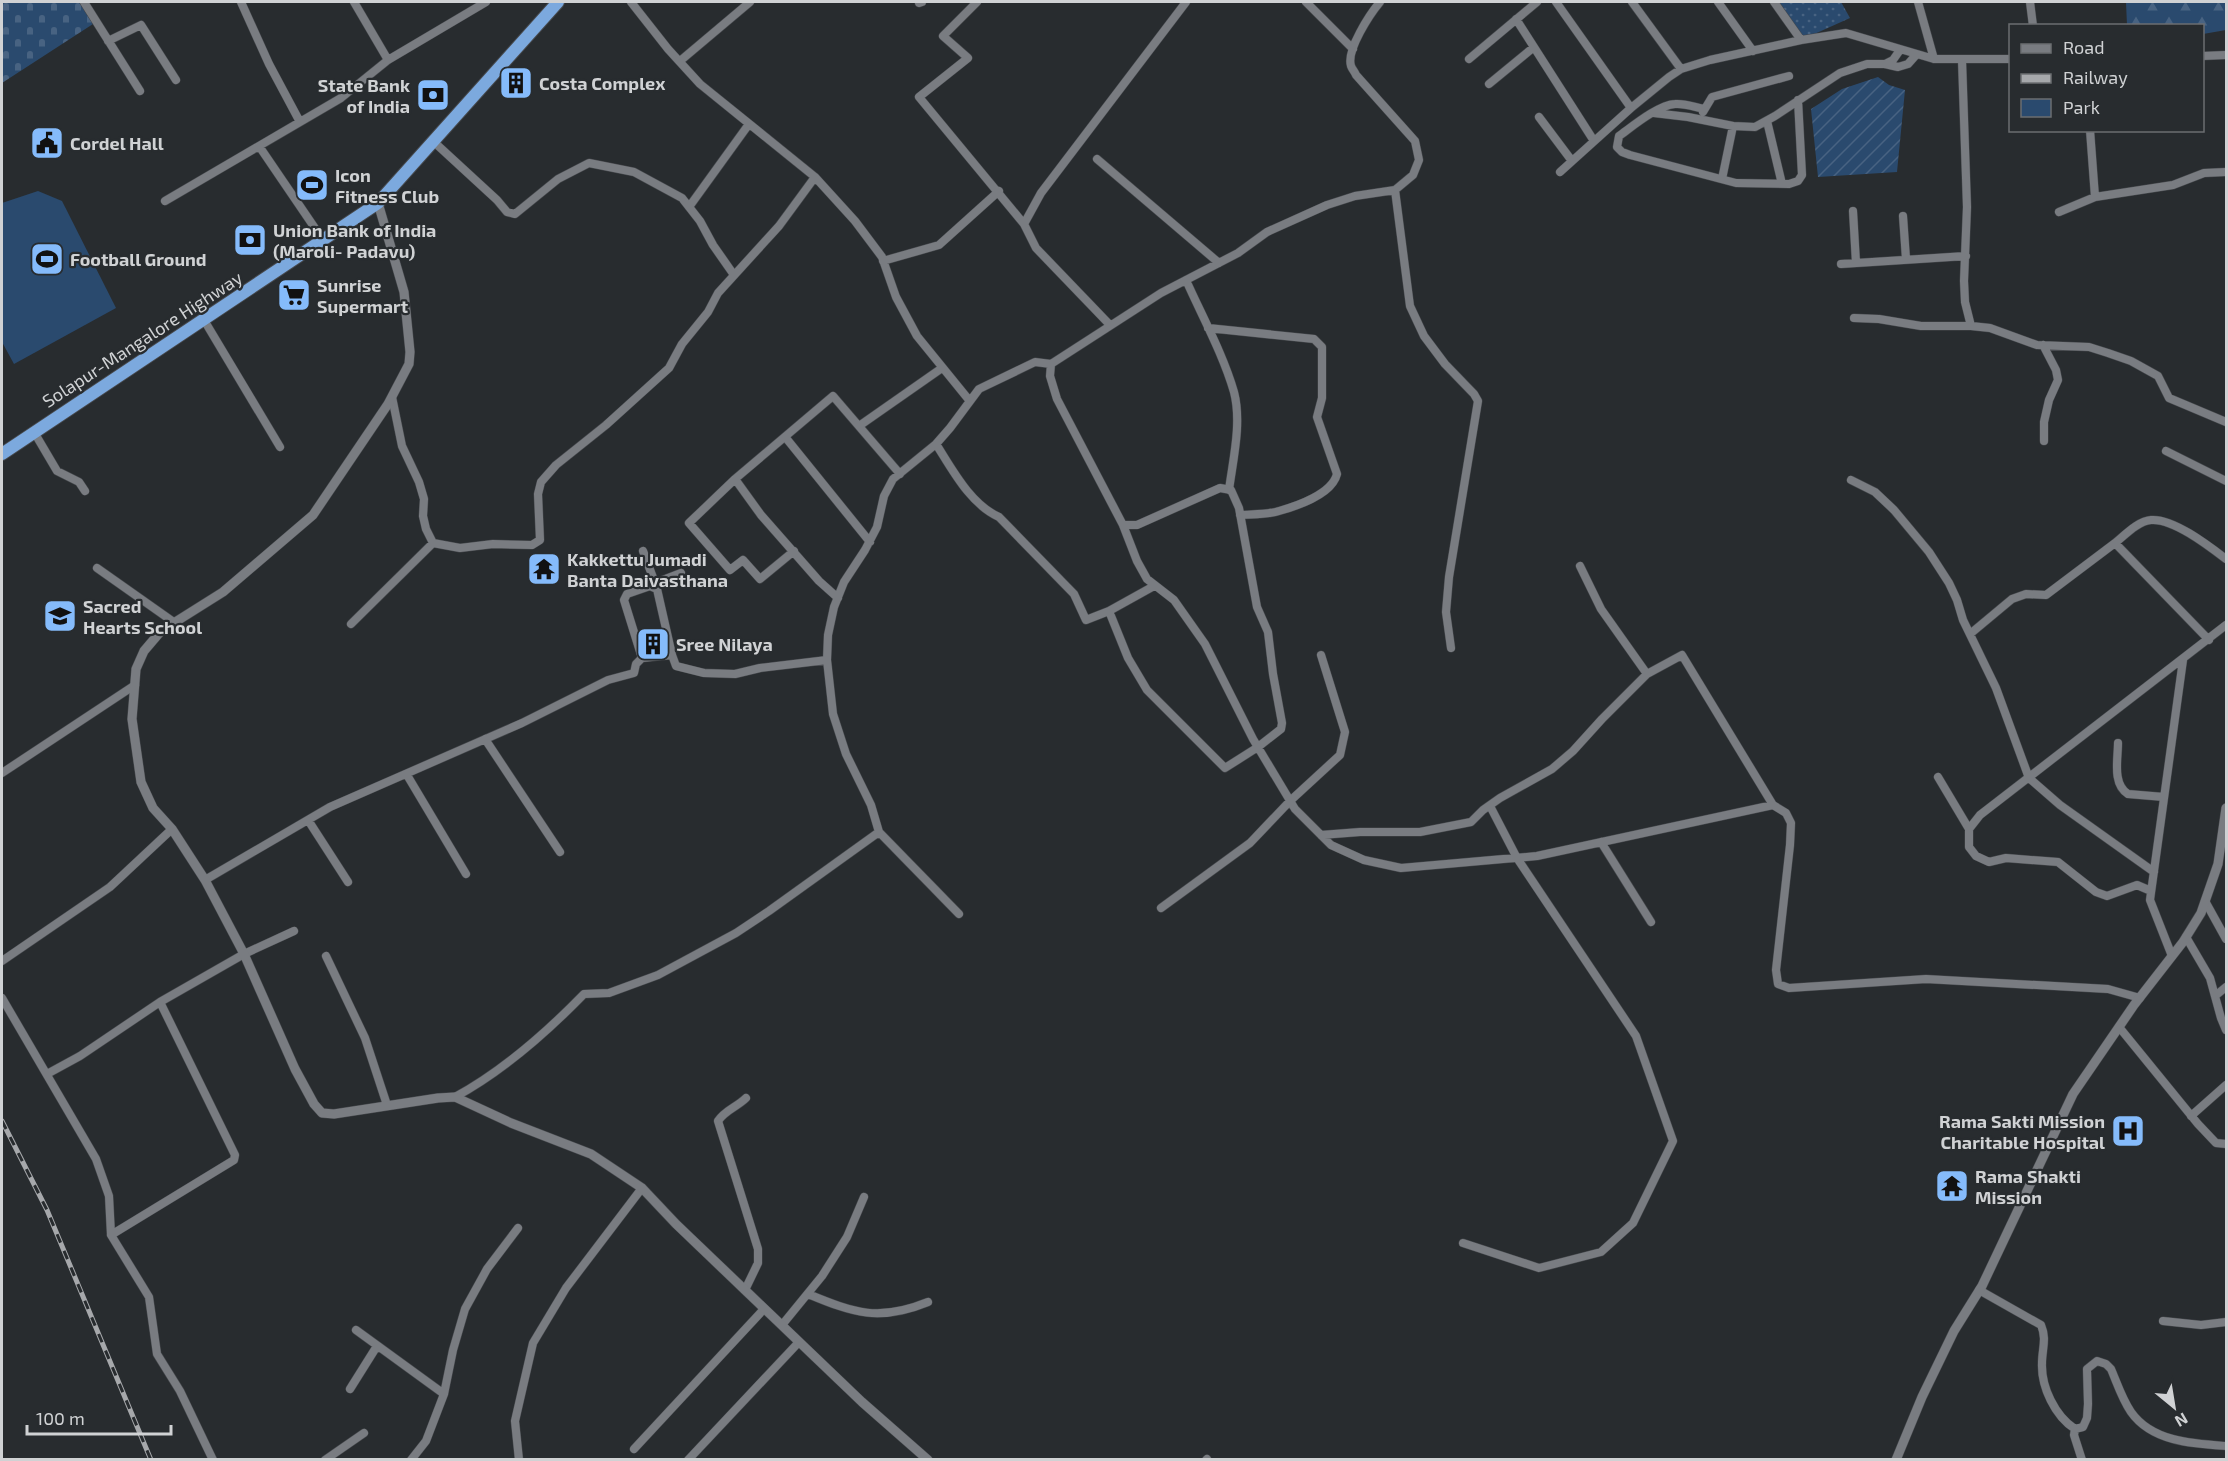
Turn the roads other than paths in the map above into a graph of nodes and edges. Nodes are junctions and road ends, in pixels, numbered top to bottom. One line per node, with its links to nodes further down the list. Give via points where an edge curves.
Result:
1 (84, 2): 22 (street)
2 (240, 2): 49 (street)
3 (354, 2): 33 (street)
4 (558, 2): 54 (highway, Solapur-Mangalore Highway)
5 (631, 2): 35 (street)
6 (750, 2): 35 (street)
7 (977, 2): 64 (street, via 944,36 968,58 919,97)
8 (1186, 2): 72 (street, via 1041,193)
9 (1306, 2): 24 (street)
10 (1380, 2): 24 (street, via 1370,13)
11 (1537, 2): 19 (street)
12 (1556, 2): 43 (street)
13 (1632, 2): 37 (street)
14 (1718, 2): 26 (street)
15 (1774, 2): 21 (street)
16 (1918, 2): 31 (street)
17 (2031, 2): 20 (street)
18 (482, 3): 33 (street)
19 (1516, 20): 23 (street); 30 (street)
20 (2034, 24)
21 (1802, 40): 25 (street, via 1846,33); 26 (street)
22 (108, 41): 39 (street, via 141,25); 41 (street)
23 (1534, 47): 40 (street); 53 (street)
24 (1353, 49): 63 (street, via 1351,65 1356,75 1415,141 1419,160 1413,175)
25 (1900, 50): 27 (street); 36 (street)
26 (1753, 51): 37 (street)
27 (1916, 55): 31 (street); 36 (street, via 1908,64 1898,67)
28 (2226, 55): 29 (street)
29 (2204, 56)
30 (1469, 59)
31 (1934, 59): 34 (street)
32 (2009, 59): 34 (street)
33 (388, 60): 49 (street, via 341,98)
34 (1962, 60): 74 (street)
35 (680, 61): 50 (street, via 700,84)
36 (1885, 64): 42 (street, via 1867,64 1840,73)
37 (1681, 69): 43 (street)
38 (1789, 76): 44 (street, via 1712,97)
39 (176, 80)
40 (1489, 84)
41 (140, 92)
42 (1798, 100): 48 (street); 62 (street, via 1802,175 1798,181)
43 (1631, 108): 53 (street)
44 (1704, 109): 45 (street, via 1673,104); 47 (street)
45 (1653, 113): 47 (street); 61 (street, via 1619,136 1617,147 1622,152)
46 (1539, 117): 57 (street)
47 (1701, 120): 51 (street)
48 (1767, 120): 51 (street, via 1755,127); 62 (street)
49 (300, 122): 55 (street)
50 (749, 124): 60 (street); 68 (street)
51 (1733, 126): 61 (street)
52 (2090, 132): 65 (street)
53 (1594, 141): 57 (street)
54 (434, 142): 67 (highway, Solapur-Mangalore Highway); 68 (street, via 507,212 515,214 558,179 589,164 634,172 682,198)
55 (259, 146): 66 (street); 73 (street)
56 (1097, 159): 77 (street)
57 (1572, 161): 58 (street)
58 (1560, 172)
59 (2226, 172): 65 (street, via 2204,173 2174,185)
60 (815, 177): 76 (street, via 855,221); 80 (street)
61 (1722, 179): 62 (street)
62 (1782, 184)
63 (1395, 190): 77 (street, via 1327,205 1267,232); 127 (street, via 1410,306 1424,336 1444,364 1478,400 1449,577 1446,612)
64 (999, 191): 72 (street); 76 (street, via 939,245)
65 (2095, 197): 70 (street)
66 (165, 201)
67 (378, 203): 73 (highway, Solapur-Mangalore Highway); 90 (street, via 404,292 411,352)
68 (689, 207): 80 (street)
69 (1853, 211): 78 (street)
70 (2059, 212)
71 (1903, 216): 75 (street)
72 (1024, 224): 84 (street, via 1036,248)
73 (323, 240): 83 (highway, Solapur-Mangalore Highway)
74 (1966, 256): 75 (street); 85 (street, via 1965,302)
75 (1906, 260): 78 (street)
76 (883, 261): 89 (street, via 896,297 917,336)
77 (1219, 263): 81 (street)
78 (1856, 263): 79 (street)
79 (1841, 264)
80 (734, 275): 110 (street, via 682,344 669,368 541,482 540,540 532,545 460,548)
81 (1186, 280): 84 (street); 86 (street)
82 (1854, 318): 85 (street, via 1921,326)
83 (204, 320): 94 (highway, Solapur-Mangalore Highway); 98 (street)
84 (1110, 325): 88 (street)
85 (1971, 326): 87 (street)
86 (1208, 328): 105 (street, via 1234,393 1237,429); 107 (street, via 1314,339 1322,346 1323,398 1317,417 1337,474 1335,481 1320,494 1277,512)
87 (2043, 345): 92 (street, via 2089,347 2131,361 2158,376 2169,399); 96 (street, via 2058,380 2049,400)
88 (1051, 364): 91 (street, via 1035,362 991,382); 108 (street, via 1050,376 1057,399)
89 (942, 368): 91 (street); 93 (street)
90 (392, 397): 110 (street, via 402,446 424,499 423,516); 122 (street, via 313,515 223,592)
91 (969, 400): 97 (street)
92 (2226, 422)
93 (859, 426): 95 (street, via 833,396); 101 (street)
94 (34, 432): 100 (highway, Solapur-Mangalore Highway); 106 (street, via 57,471 79,482)
95 (786, 438): 102 (street); 109 (street)
96 (2044, 441)
97 (936, 444): 101 (street); 121 (street, via 973,496 999,517 1074,594 1086,620)
98 (280, 447)
99 (2166, 451): 104 (street)
100 (2, 454)
101 (900, 474): 109 (street, via 885,496)
102 (735, 479): 113 (street); 113 (street, via 688,523 730,570 743,560 760,579)
103 (1851, 480): 125 (street, via 1882,498 1929,552 1957,600)
104 (2226, 481)
105 (1229, 490): 107 (street); 108 (street, via 1220,488 1137,525)
106 (85, 491)
107 (1240, 515): 137 (street, via 1257,607 1268,632 1282,723 1281,729)
108 (1123, 525): 119 (street, via 1137,561)
109 (870, 542): 120 (street)
110 (432, 543): 123 (street)
111 (2115, 543): 114 (street, via 2140,523 2159,521 2200,539); 125 (street, via 2046,595 2026,594 2012,599); 126 (street)
112 (642, 551): 118 (street)
113 (794, 551): 120 (street)
114 (2226, 559)
115 (1580, 566): 133 (street, via 1601,609)
116 (96, 568): 122 (street)
117 (681, 573): 118 (street)
118 (654, 585): 128 (street); 130 (street, via 627,594 624,600)
119 (1154, 586): 121 (street); 137 (street, via 1174,600 1204,644)
120 (838, 598): 131 (street, via 828,635)
121 (1109, 611): 137 (street, via 1128,658 1147,690 1225,768)
122 (174, 623): 134 (street, via 144,651 136,669)
123 (351, 624)
124 (2226, 625): 126 (street)
125 (1970, 634): 141 (street, via 1996,688)
126 (2208, 640): 132 (street)
127 (1451, 648)
128 (672, 655): 130 (street); 131 (street, via 676,666 714,674)
129 (1321, 655): 143 (street, via 1345,732 1340,755)
130 (642, 658): 135 (street, via 634,673 608,680)
131 (827, 660): 150 (street, via 833,714 846,754 872,805)
132 (2183, 660): 141 (street); 142 (street)
133 (1647, 674): 144 (street, via 1682,655); 145 (street, via 1552,770)
134 (135, 685): 138 (street); 148 (street, via 132,719 141,782 153,808)
135 (484, 740): 139 (street); 153 (street)
136 (2118, 743): 142 (street, via 2117,779 2124,791)
137 (1258, 747): 143 (street)
138 (2, 773)
139 (407, 775): 147 (street); 156 (street)
140 (1938, 777): 149 (street)
141 (2028, 778): 149 (street, via 1980,814); 155 (street)
142 (2164, 798): 155 (street)
143 (1290, 801): 151 (street); 161 (street, via 1250,843)
144 (1773, 805): 152 (street); 174 (street, via 1786,813 1791,823 1776,970 1778,984 1788,988 1926,979 2108,989)
145 (1490, 806): 151 (street, via 1471,822 1419,832); 154 (street)
146 (2226, 808): 160 (street, via 2218,864)
147 (308, 820): 157 (street); 158 (street)
148 (172, 829): 157 (street); 170 (street, via 110,887)
149 (1969, 829): 159 (street, via 1969,847 1989,862 2006,858 2058,862 2107,896 2136,885)
150 (879, 832): 162 (street); 180 (street, via 726,938 658,975 609,993 585,994 531,1044)
151 (1321, 835): 154 (street, via 1331,846 1364,860 1401,868)
152 (1601, 842): 154 (street); 163 (street)
153 (560, 852)
154 (1517, 858): 189 (street, via 1636,1036 1673,1141 1632,1223 1601,1252 1539,1268)
155 (2154, 872): 159 (street)
156 (466, 874)
157 (205, 880): 167 (street)
158 (348, 882)
159 (2151, 891): 169 (street, via 2150,900)
160 (2205, 901): 165 (street); 166 (street)
161 (1161, 908)
162 (959, 914)
163 (1651, 922)
164 (294, 931): 167 (street)
165 (2186, 937): 169 (street); 172 (street, via 2210,978)
166 (2226, 939)
167 (244, 954): 175 (street); 182 (street, via 295,1069 322,1113)
168 (326, 956): 182 (street, via 365,1038)
169 (2172, 956): 174 (street)
170 (2, 961)
171 (2226, 987): 172 (street)
172 (2215, 996): 177 (street)
173 (2, 998): 178 (street)
174 (2140, 998): 176 (street)
175 (160, 1002): 178 (street); 188 (street, via 235,1155 234,1160)
176 (2119, 1027): 183 (street); 191 (street, via 2073,1094)
177 (2226, 1030)
178 (47, 1074): 188 (street, via 96,1159 108,1196)
179 (2226, 1085): 183 (street)
180 (455, 1097): 182 (street); 185 (street, via 591,1154)
181 (746, 1098): 190 (street, via 718,1120 758,1249 758,1263)
182 (387, 1105)
183 (2191, 1116): 184 (street, via 2216,1143)
184 (2226, 1144)
185 (642, 1188): 190 (street); 210 (street, via 566,1288 533,1343 515,1421)
186 (864, 1197): 192 (street, via 847,1237)
187 (518, 1228): 202 (street, via 487,1269 465,1310)
188 (111, 1235): 207 (street, via 148,1297 158,1354)
189 (1463, 1243)
190 (745, 1290): 194 (street)
191 (1979, 1290): 203 (street, via 2041,1325 2045,1336 2045,1387 2061,1415); 213 (street, via 1954,1331)
192 (808, 1294): 193 (street, via 841,1307 876,1314 905,1311); 197 (street)
193 (927, 1302)
194 (764, 1309): 197 (street); 206 (street)
195 (2163, 1322): 196 (street)
196 (2226, 1322)
197 (782, 1325): 199 (street)
198 (356, 1330): 200 (street)
199 (799, 1342): 211 (street); 212 (street)
200 (377, 1346): 201 (street); 202 (street)
201 (350, 1389)
202 (444, 1394): 209 (street, via 426,1441)
203 (2075, 1429): 205 (street, via 2083,1427 2086,1418 2087,1369 2093,1362 2102,1362 2111,1369 2132,1414 2148,1428 2189,1443); 214 (street)
204 (364, 1433): 208 (street)
205 (2226, 1446)
206 (634, 1449)
207 (213, 1460)
208 (325, 1460)
209 (411, 1460)
210 (519, 1460)
211 (688, 1460)
212 (928, 1460)
213 (1896, 1460)
214 (2082, 1460)

